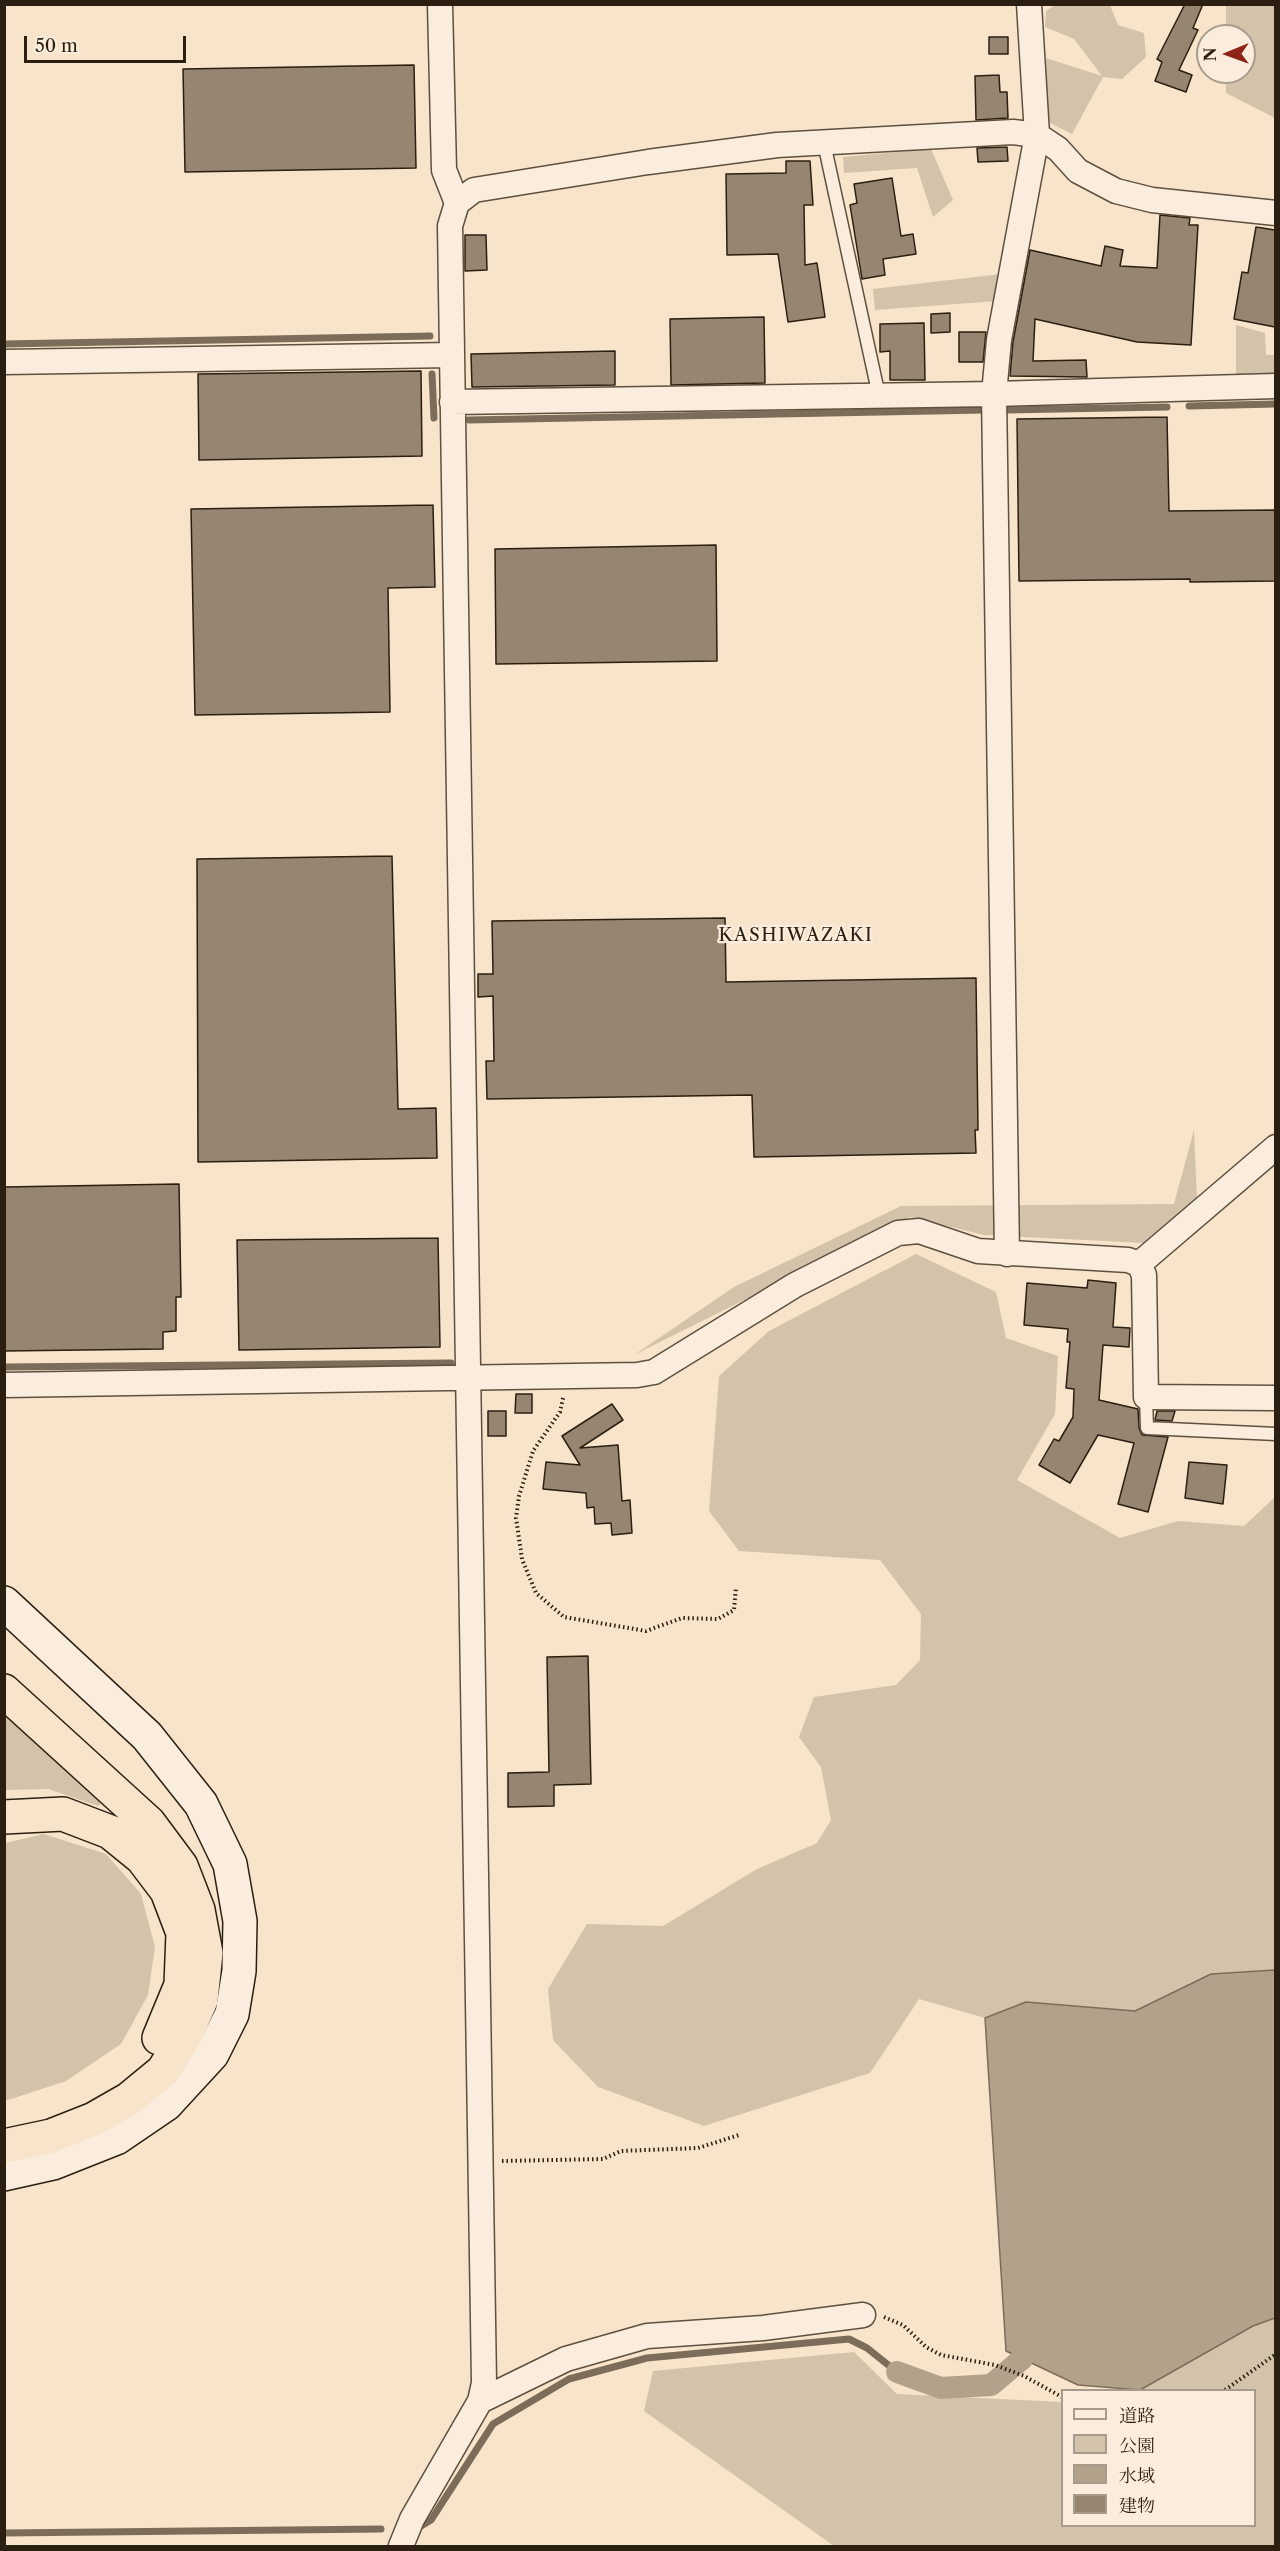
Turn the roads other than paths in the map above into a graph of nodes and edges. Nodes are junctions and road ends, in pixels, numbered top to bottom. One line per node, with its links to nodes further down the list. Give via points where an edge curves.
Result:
1 (440, 4): 5 (street, via 444,170)
2 (1029, 4): 3 (street)
3 (1036, 135): 4 (street, via 1013,132); 6 (street, via 1058,148 1078,171 1116,191 1152,200); 10 (street, via 999,340)
4 (824, 143): 5 (street, via 777,145 648,162 486,188 474,190); 11 (lane)
5 (457, 203): 7 (street, via 450,226)
6 (1275, 213)
7 (452, 355): 8 (street); 12 (street)
8 (4, 362)
9 (1275, 386): 10 (street)
10 (994, 394): 11 (street); 14 (street)
11 (879, 396): 12 (street)
12 (452, 402): 16 (street)
13 (1275, 1147): 15 (street)
14 (1007, 1254): 15 (street, via 1128,1260); 16 (street, via 978,1251 919,1231 898,1233 795,1286 654,1372)
15 (1139, 1264): 18 (street, via 1144,1275)
16 (467, 1378): 17 (street); 28 (street, via 484,2383)
17 (4, 1385)
18 (1146, 1397): 19 (street); 20 (lane, via 1147,1428)
19 (1275, 1398)
20 (1275, 1434)
21 (4, 1603): 26 (street, via 147,1736 201,1804 230,1864 240,1921 239,1971 232,2014 212,2054 166,2104 116,2138 53,2163)
22 (4, 1691): 25 (highway, via 149,1823 181,1866 198,1910 206,1953 201,2000 163,2071 129,2099 94,2119 51,2136)
23 (4, 1817): 24 (highway, via 63,1814 110,1832 142,1858 167,1891 183,1932 181,1986 160,2036 140,2061 116,2081 73,2106)
24 (4, 2123)
25 (4, 2146)
26 (4, 2174)
27 (863, 2315): 28 (street, via 763,2328 647,2336 566,2360)
28 (480, 2401): 29 (street, via 412,2519)
29 (401, 2547)

